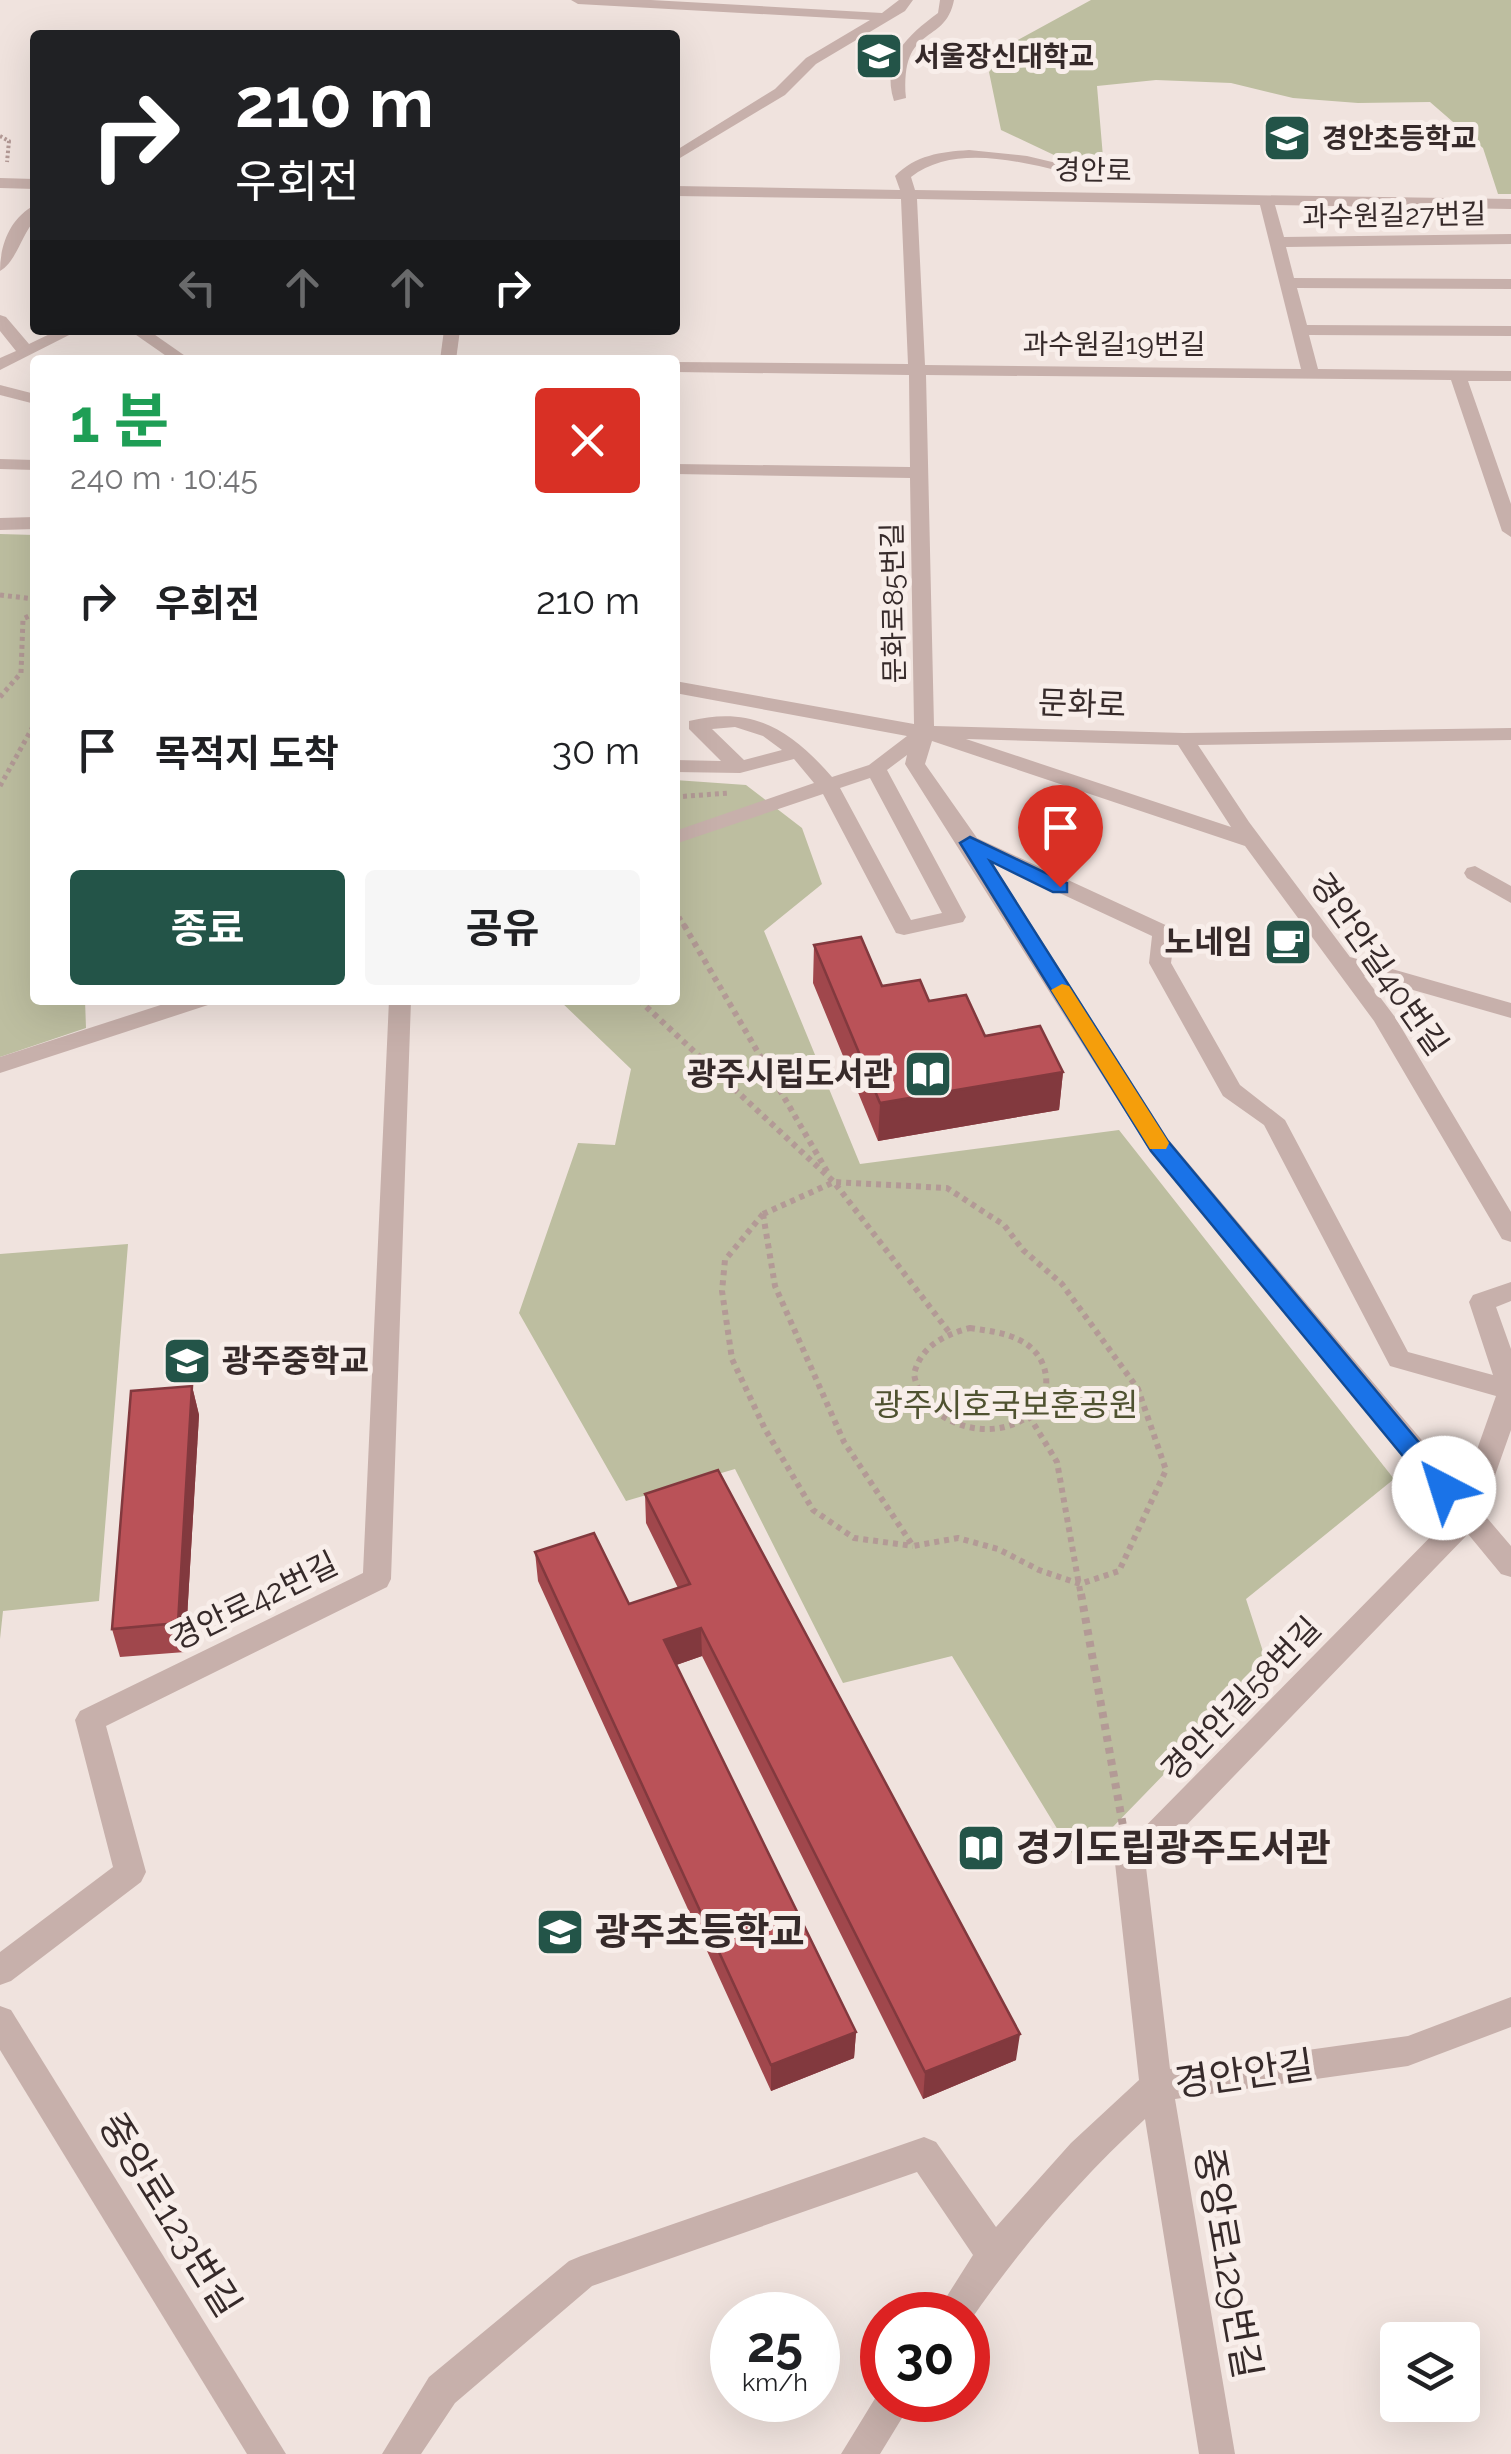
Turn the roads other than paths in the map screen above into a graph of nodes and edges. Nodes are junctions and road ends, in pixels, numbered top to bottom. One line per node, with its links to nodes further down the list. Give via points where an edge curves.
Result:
1 (578, 0): 4 (street)
2 (906, 0): 4 (street)
3 (947, 0): 5 (street, via 944,15 911,40 895,65)
4 (884, 17): 6 (street)
5 (899, 98)
6 (680, 153)
7 (3, 176): 9 (street)
8 (1103, 176): 11 (street, via 950,152 912,165 904,176)
9 (30, 183)
10 (680, 191): 11 (street, 경안로)
11 (909, 196): 12 (street, 경안로); 30 (street, 문화로85번길)
12 (1266, 200): 13 (street, 경안로); 17 (street)
13 (1511, 204)
14 (30, 214): 15 (street)
15 (8, 232): 18 (street)
16 (1511, 239): 17 (street, 과수원길27번길)
17 (1277, 242): 19 (street)
18 (0, 266)
19 (1290, 283): 20 (street); 22 (street)
20 (1511, 284)
21 (0, 320): 26 (street)
22 (1299, 330): 23 (street); 31 (street)
23 (1511, 331)
24 (60, 335): 26 (street)
25 (145, 335): 27 (street)
26 (25, 351): 28 (street)
27 (176, 355)
28 (0, 365)
29 (680, 367): 30 (street)
30 (917, 370): 31 (street, 과수원길19번길); 39 (street, 문화로85번길)
31 (1310, 374): 32 (street, 과수원길19번길)
32 (1458, 375): 33 (street, 과수원길19번길); 42 (street)
33 (1511, 376)
34 (0, 390): 35 (street)
35 (30, 398)
36 (0, 464): 37 (street)
37 (30, 465)
38 (680, 469): 39 (street)
39 (918, 473): 44 (street, 문화로85번길)
40 (30, 523): 41 (street)
41 (0, 524)
42 (1511, 532)
43 (680, 689): 44 (street)
44 (924, 732): 46 (street, 문화로); 50 (street); 53 (street); 54 (street, 문화로85번길, via 915,764)
45 (1511, 734): 46 (street, 문화로)
46 (1184, 739): 53 (street, 경안안길40번길)
47 (798, 752): 49 (street); 49 (street, via 776,732 754,726 713,720 696,726); 51 (street)
48 (680, 766): 49 (street)
49 (740, 767)
50 (876, 769): 51 (street); 51 (street, via 955,916 904,928)
51 (830, 785): 52 (street)
52 (680, 836)
53 (1252, 841): 57 (street, 경안안길40번길)
54 (970, 843): 64 (street, via 1164,934 1160,963 1231,1090 1273,1120 1398,1359); 65 (street, via 1159,1145)
55 (1474, 872): 56 (street)
56 (1511, 896)
57 (1343, 962): 60 (street); 62 (street, 경안안길40번길)
58 (183, 1005): 61 (street)
59 (400, 1005): 67 (street, 경안로42번길, via 378,1579 90,1720 130,1872)
60 (1511, 1010)
61 (0, 1065)
62 (1511, 1233)
63 (1511, 1291): 64 (street, via 1482,1302)
64 (1511, 1390): 65 (street, 경안안길58번길)
65 (1467, 1517): 66 (street); 70 (street, 경안안길58번길, via 1130,1862)
66 (1511, 1566)
67 (0, 1971)
68 (1511, 2012): 70 (street, 경안안길, via 1408,2051)
69 (0, 2021): 74 (street, 중앙로123번길)
70 (1156, 2086): 71 (street, 경안안길, via 1083,2154); 77 (street, 중앙로129번길)
71 (994, 2254): 72 (street, 경안안길); 75 (street, via 924,2153 581,2274 442,2390)
72 (968, 2292)
73 (881, 2422): 76 (street)
74 (268, 2454)
75 (400, 2454)
76 (859, 2454)
77 (1217, 2454)

